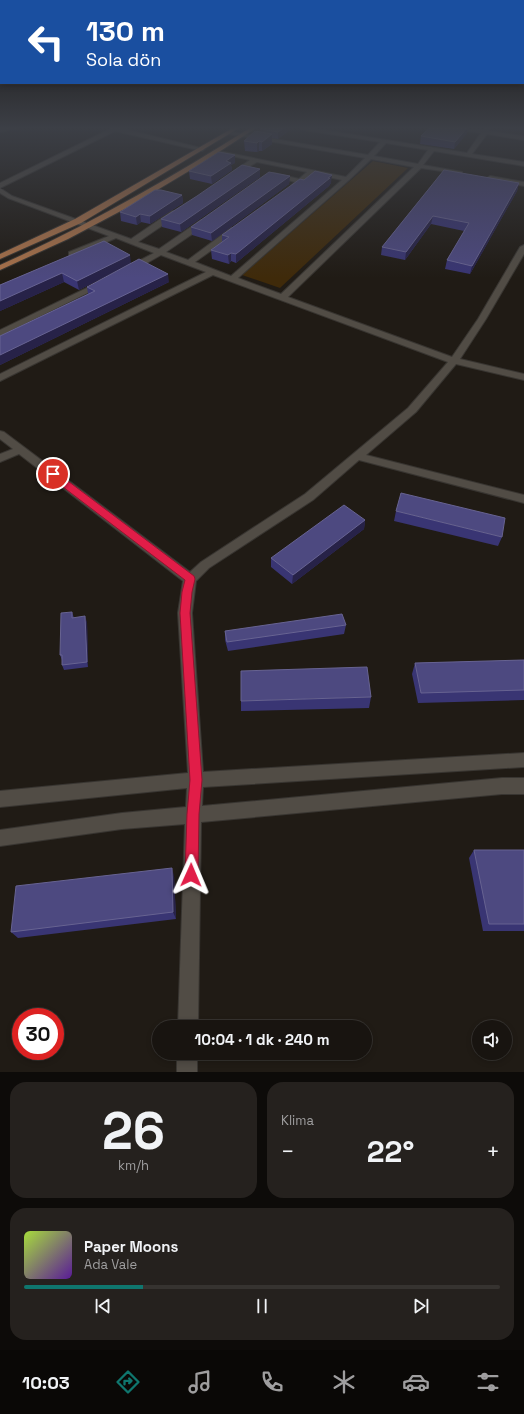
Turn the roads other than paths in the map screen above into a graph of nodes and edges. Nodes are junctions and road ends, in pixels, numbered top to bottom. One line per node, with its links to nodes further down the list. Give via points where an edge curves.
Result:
1 (16, 178): 14 (street)
2 (152, 178): 19 (main road)
3 (171, 178): 20 (main road)
4 (229, 178): 11 (street)
5 (284, 178): 12 (street)
6 (304, 178): 12 (street)
7 (342, 178): 10 (street)
8 (407, 178): 34 (street)
9 (491, 178): 13 (street)
10 (347, 179): 32 (street)
11 (223, 181)
12 (300, 181): 16 (street)
13 (524, 184)
14 (0, 186)
15 (0, 190): 19 (street, via 10,197)
16 (288, 190)
17 (184, 207): 23 (street)
18 (208, 220): 25 (street)
19 (78, 221): 20 (street); 26 (main road)
20 (89, 225): 22 (street); 29 (main road)
21 (238, 227): 28 (street)
22 (115, 236): 23 (street); 27 (street)
23 (132, 242): 25 (street)
24 (523, 251): 36 (street)
25 (159, 252): 28 (street); 31 (street)
26 (0, 257)
27 (64, 258)
28 (189, 264): 30 (street)
29 (0, 268)
30 (212, 272): 32 (street); 38 (street)
31 (120, 274)
32 (232, 280): 34 (street)
33 (107, 282): 35 (street)
34 (282, 298): 36 (street)
35 (0, 333)
36 (454, 361): 37 (street); 41 (street, via 412,410)
37 (524, 377)
38 (0, 378)
39 (0, 434): 40 (street)
40 (20, 450): 42 (street); 44 (street)
41 (357, 456): 43 (street); 44 (street, via 309,497 232,546)
42 (0, 458)
43 (524, 499)
44 (190, 579): 46 (street, via 185,613)
45 (524, 760): 46 (street)
46 (196, 780): 48 (street); 49 (street)
47 (524, 786): 49 (street)
48 (0, 799)
49 (193, 814): 50 (street); 51 (street)
50 (0, 838)
51 (188, 1020)
52 (188, 1060): 53 (street)
53 (187, 1072)

